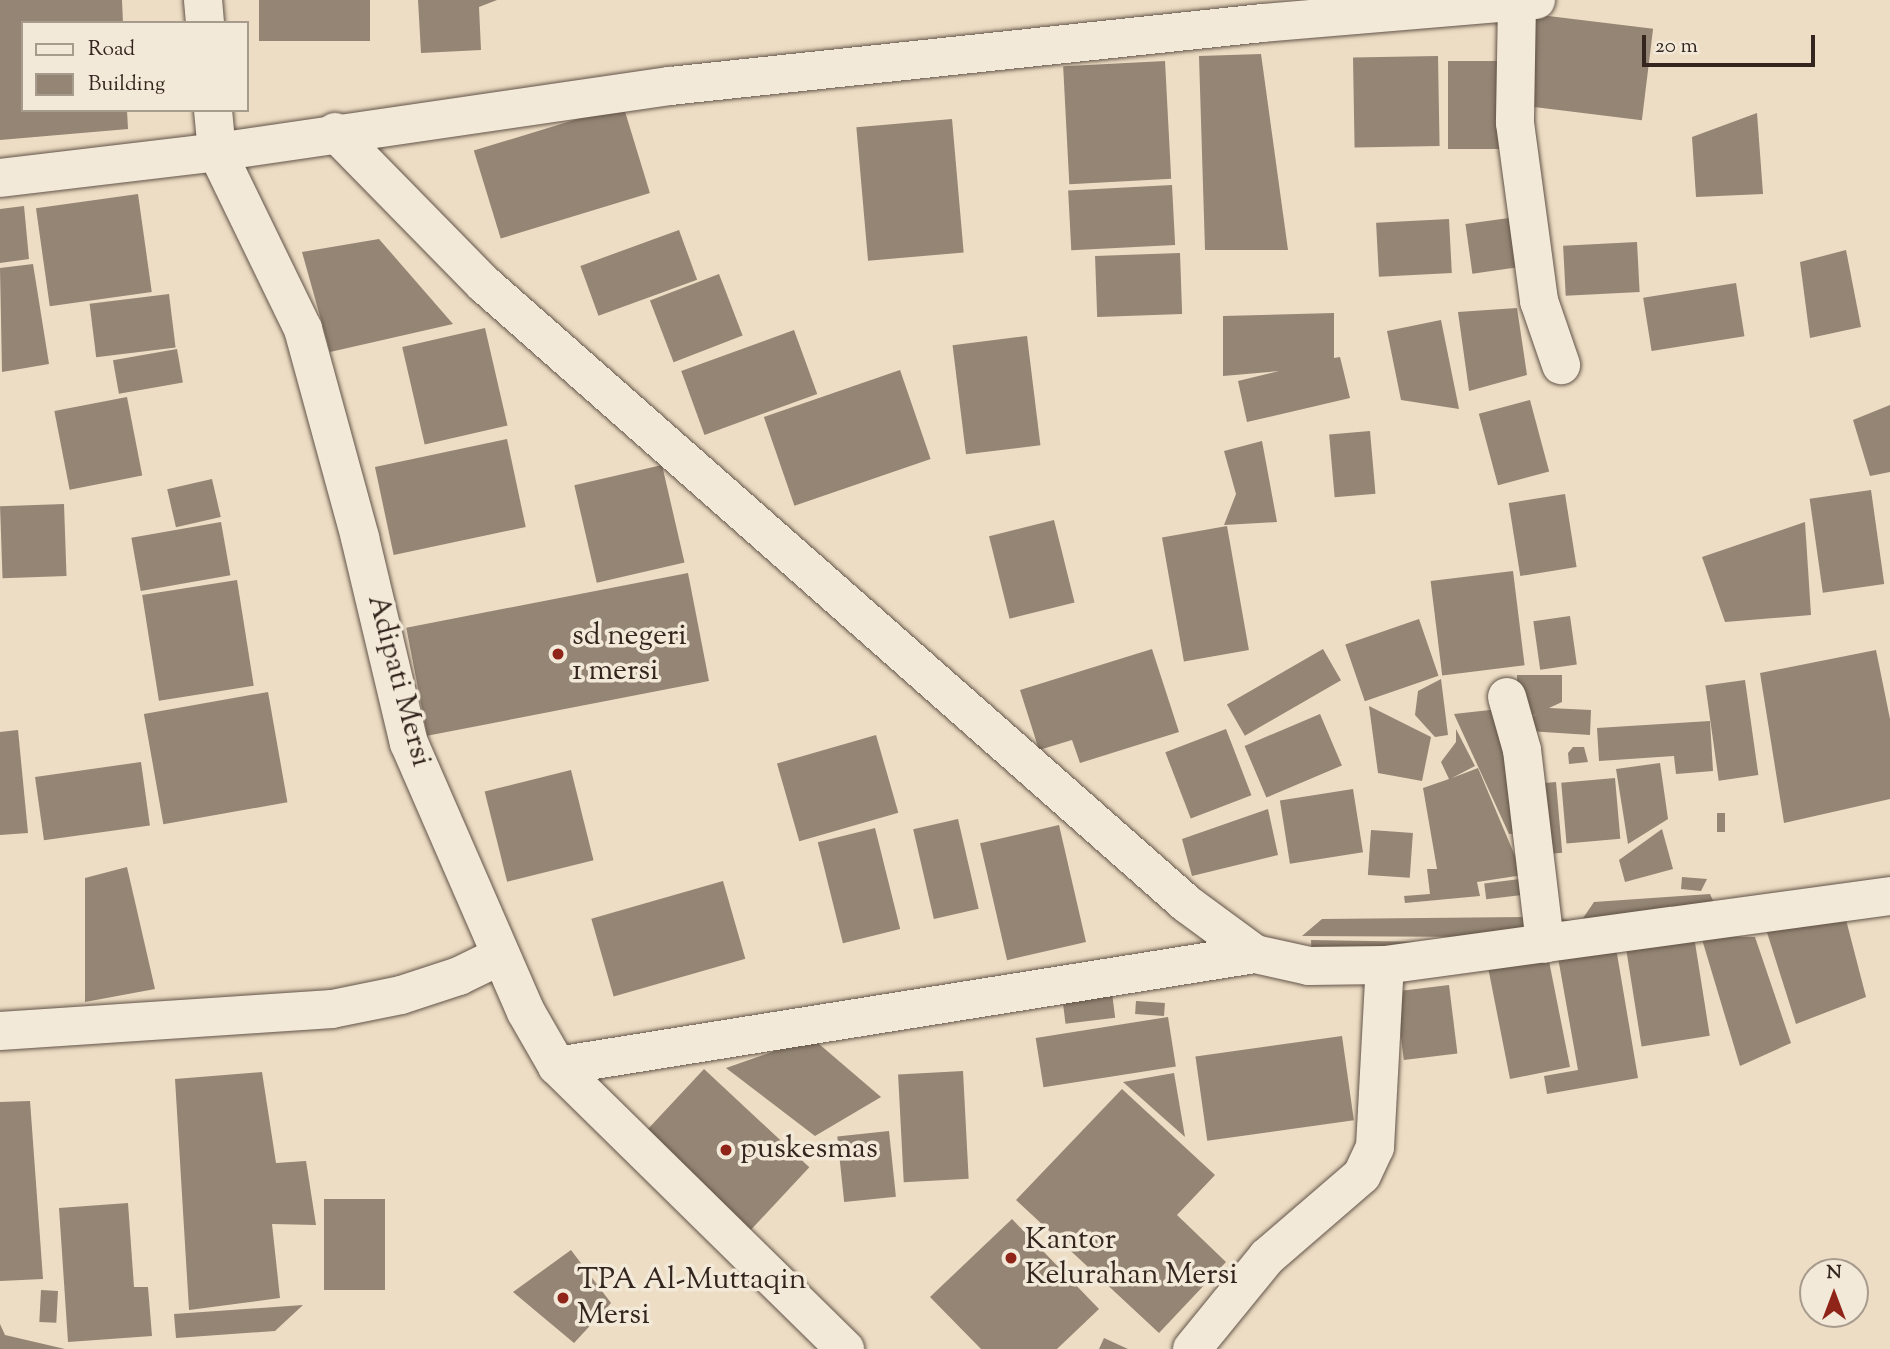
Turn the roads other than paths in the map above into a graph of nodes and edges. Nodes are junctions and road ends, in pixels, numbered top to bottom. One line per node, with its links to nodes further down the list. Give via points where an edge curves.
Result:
1 (203, 0): 4 (street)
2 (1526, 2): 3 (street); 9 (street, via 1515,123 1539,301)
3 (1261, 12): 6 (street)
4 (205, 21)
5 (212, 112): 7 (street)
6 (335, 132): 7 (street); 13 (street, via 484,284 1187,904)
7 (200, 154): 8 (street); 14 (street, Adipati Mersi, via 303,329 409,743)
8 (0, 178)
9 (1561, 365)
10 (1507, 696): 12 (street, via 1522,750)
11 (1890, 896): 12 (street)
12 (1545, 944): 15 (street)
13 (1255, 954): 15 (street, via 1309,966); 17 (street)
14 (500, 956): 16 (street, via 459,976 401,995 332,1009); 17 (street, Adipati Mersi)
15 (1385, 965): 19 (street, via 1375,1147 1362,1175 1266,1257)
16 (0, 1031)
17 (557, 1066): 18 (street, Adipati Mersi)
18 (845, 1349)
19 (1192, 1349)

